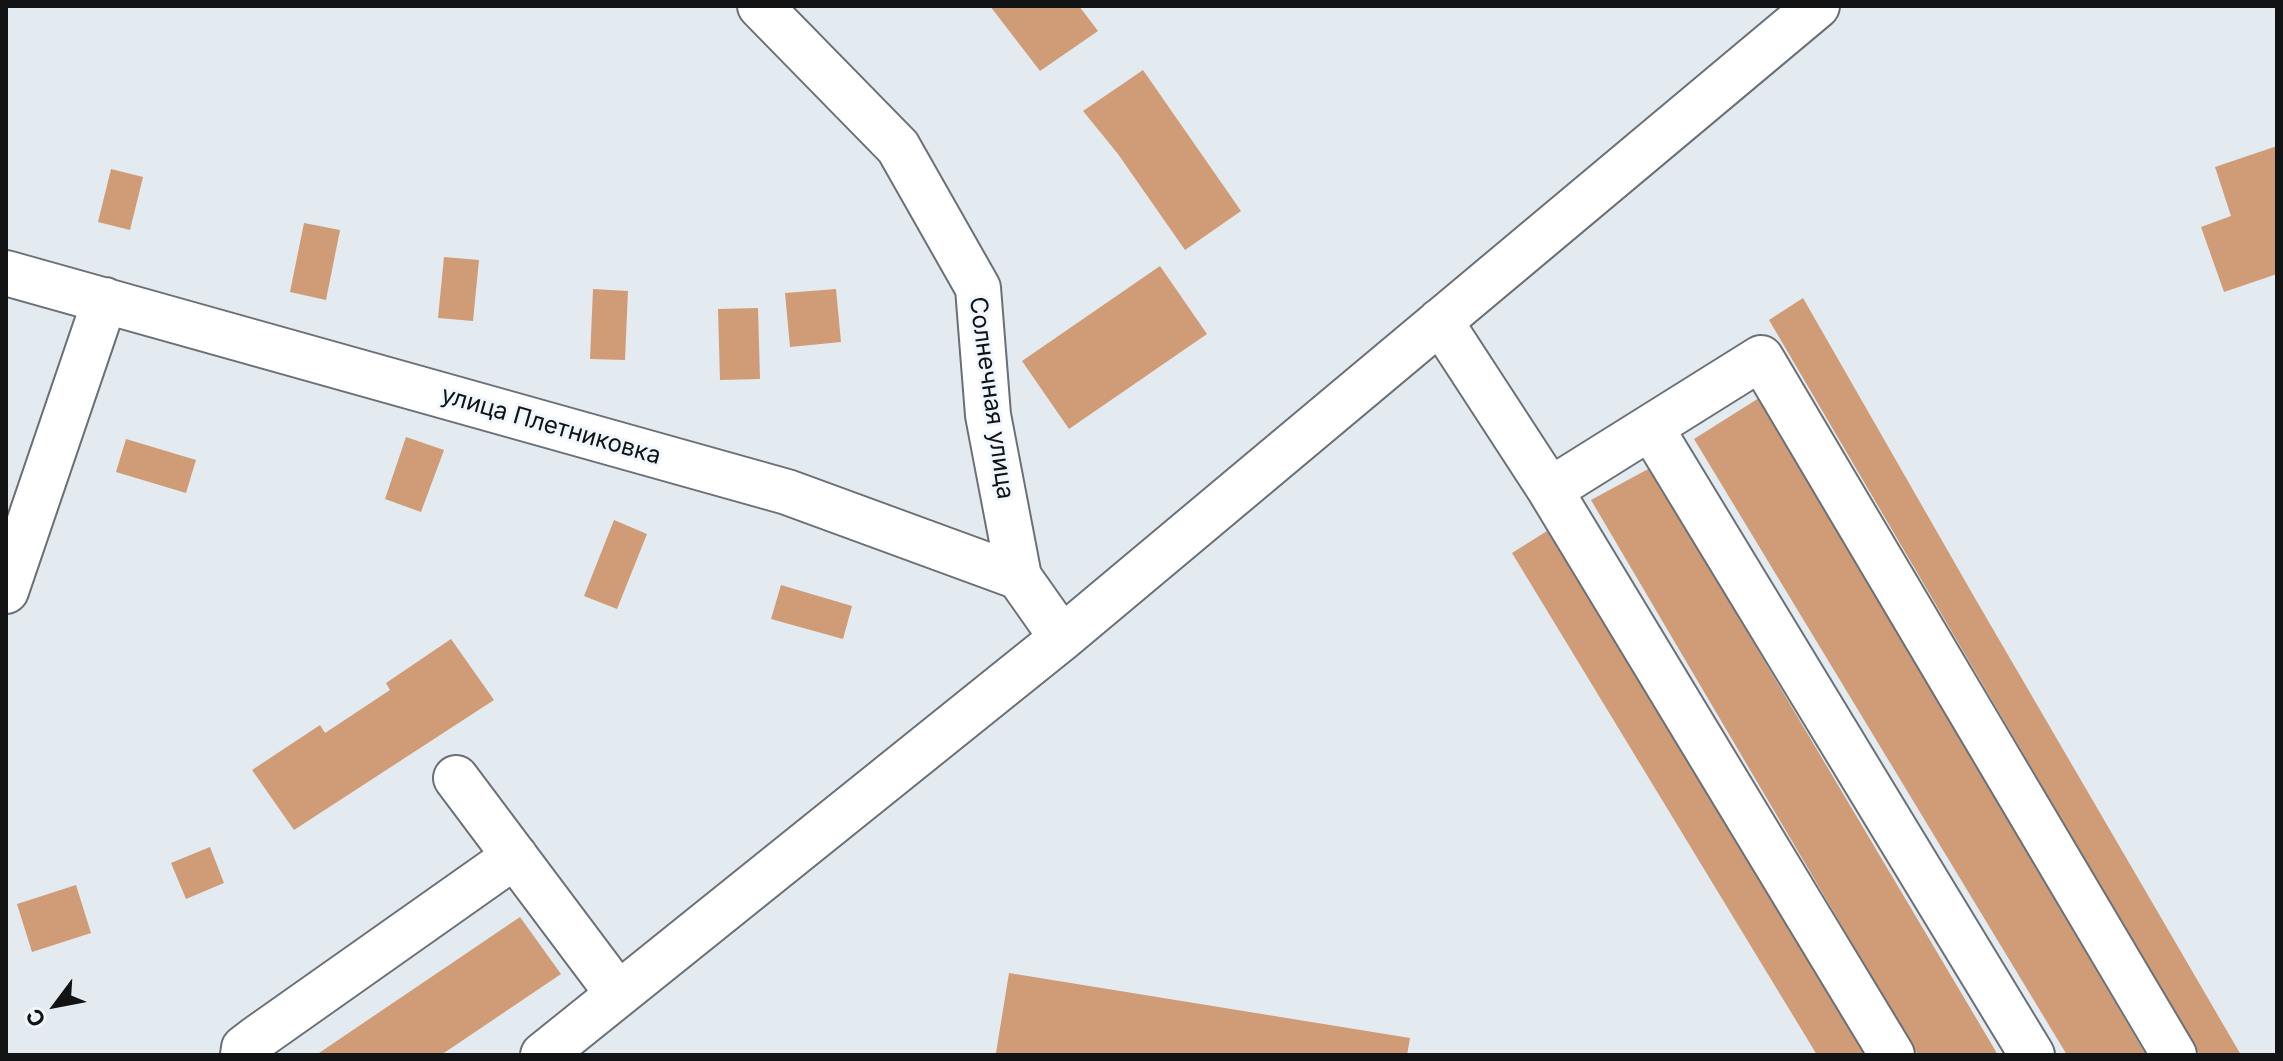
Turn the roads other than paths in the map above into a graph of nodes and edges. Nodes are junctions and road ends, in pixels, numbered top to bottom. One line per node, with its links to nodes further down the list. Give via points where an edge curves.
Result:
1 (760, 6): 8 (street, Солнечная улица, via 898,147 978,288 988,415)
2 (1817, 6): 5 (street)
3 (6, 273): 4 (street, улица Плетниковка)
4 (105, 300): 8 (street, улица Плетниковка, via 787,492); 9 (street)
5 (1440, 321): 7 (street); 10 (street)
6 (1651, 428): 7 (street); 17 (street); 18 (street, via 1761,358)
7 (1550, 490): 16 (street)
8 (1019, 577): 10 (street)
9 (6, 591)
10 (1062, 638): 13 (street)
11 (456, 778): 12 (street)
12 (515, 856): 13 (street); 14 (street, via 257,1038)
13 (618, 994): 15 (street)
14 (243, 1055)
15 (543, 1055)
16 (1892, 1055)
17 (2032, 1055)
18 (2174, 1055)

